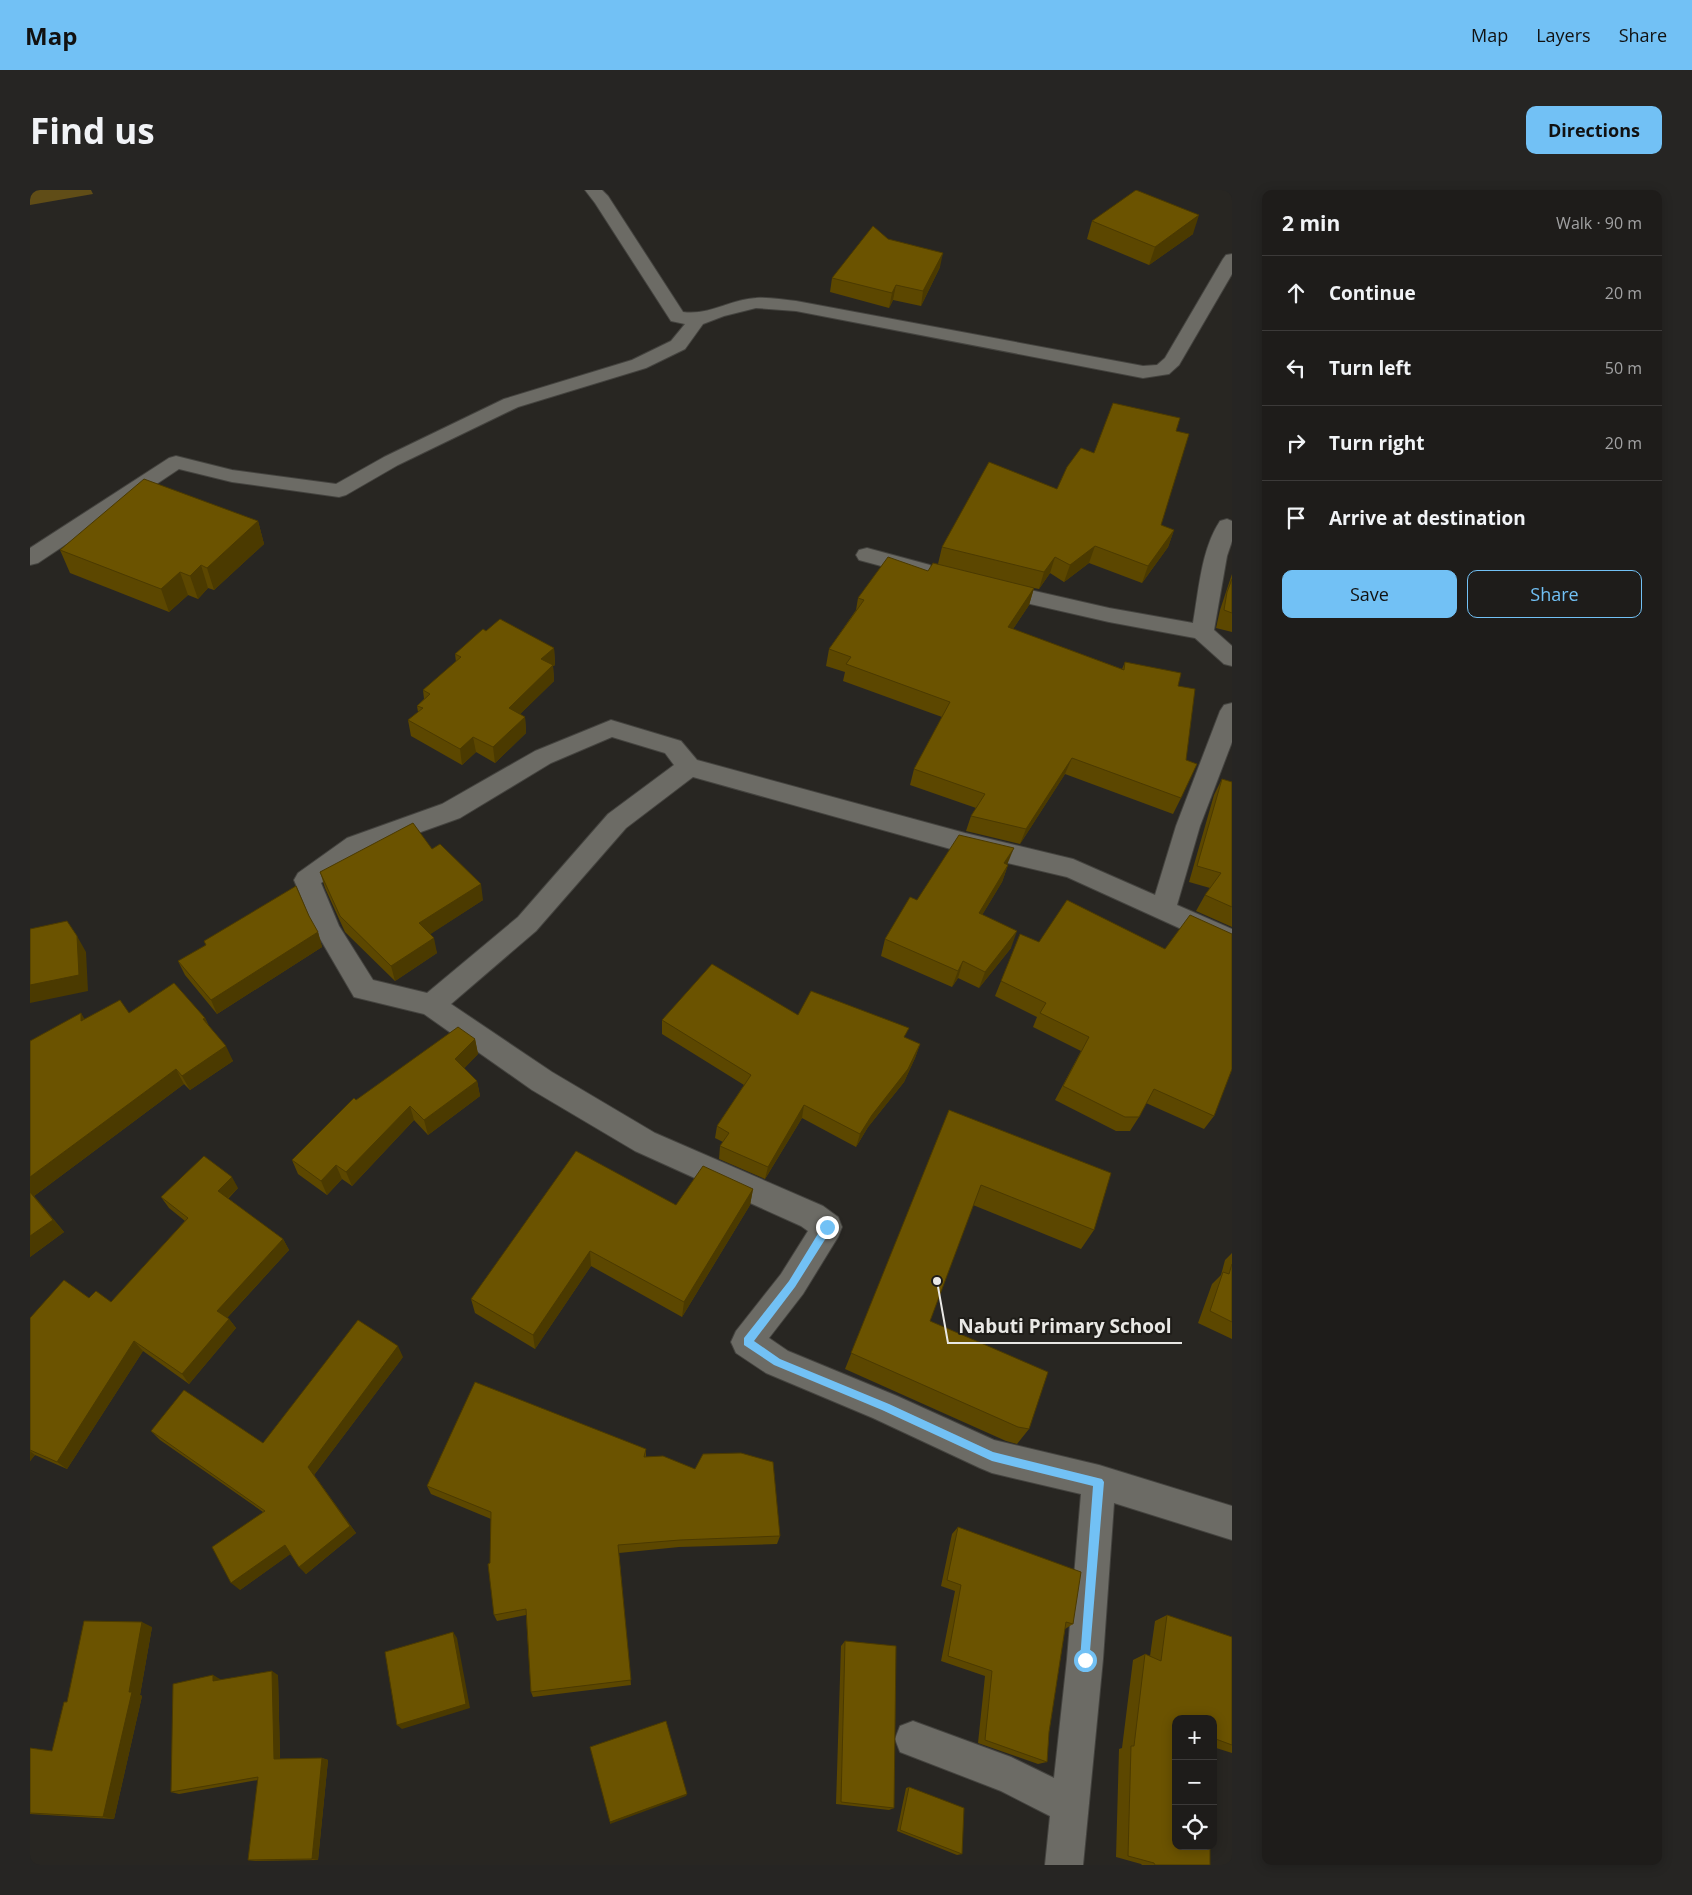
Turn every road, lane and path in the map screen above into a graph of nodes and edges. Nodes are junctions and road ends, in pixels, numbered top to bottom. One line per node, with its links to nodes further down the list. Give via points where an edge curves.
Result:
1 (593, 190): 3 (street, via 677,318)
2 (1232, 259): 3 (street, via 1172,361 1162,370 1122,369 796,306 756,303)
3 (697, 320): 6 (street, via 678,345 639,364 511,402 391,460 339,491 232,476 176,462)
4 (1232, 528): 9 (street, via 1226,526 1216,556)
5 (868, 555): 7 (street)
6 (30, 558)
7 (943, 575)
8 (972, 583): 9 (street, via 1109,615)
9 (1202, 632): 10 (street)
10 (1232, 658)
11 (1232, 711): 13 (street, via 1188,826)
12 (689, 767): 13 (street, via 956,841 1073,869); 15 (street, via 617,822 526,924); 15 (street, via 673,747 611,728 543,758 451,811 356,846 307,880 328,930 364,989)
13 (1164, 910): 14 (street)
14 (1232, 941)
15 (431, 1005): 16 (street, via 542,1081 646,1142 812,1216 827,1227 792,1284 748,1342 777,1362 992,1456)
16 (1099, 1482): 17 (street); 19 (street)
17 (1232, 1524)
18 (913, 1739): 19 (street, via 1010,1776)
19 (1069, 1806): 20 (street)
20 (1064, 1865)

